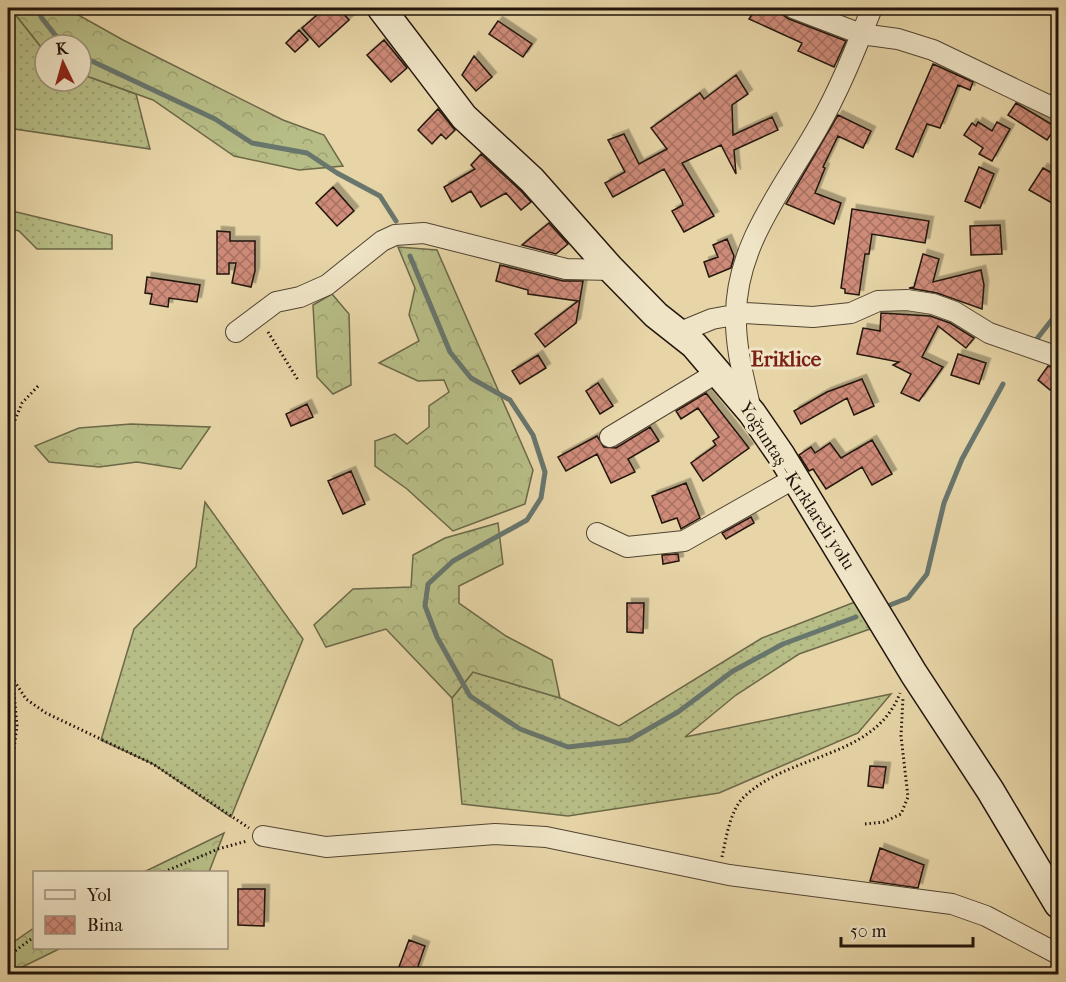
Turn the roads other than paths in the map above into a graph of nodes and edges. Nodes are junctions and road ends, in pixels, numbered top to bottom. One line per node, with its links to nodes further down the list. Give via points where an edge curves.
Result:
1 (381, 8): 6 (street, Yoğuntaş - Kırklareli yolu, via 464,117 530,178)
2 (793, 8): 4 (street)
3 (872, 8): 4 (street)
4 (861, 34): 5 (street, via 898,39 933,50); 7 (street, via 818,127 766,212 740,280)
5 (1059, 110)
6 (612, 270): 8 (street, via 566,268 424,233 395,235 327,285 276,302); 9 (street, Yoğuntaş - Kırklareli yolu)
7 (736, 315): 9 (street); 10 (street, via 813,317 851,313 878,301 907,300 944,308 989,333); 12 (street, via 738,350)
8 (236, 332)
9 (678, 333): 11 (street, Yoğuntaş - Kırklareli yolu)
10 (1059, 357)
11 (718, 372): 12 (street, Yoğuntaş - Kırklareli yolu); 13 (street)
12 (752, 413): 14 (street, Yoğuntaş - Kırklareli yolu)
13 (610, 437)
14 (795, 478): 15 (street, via 684,541 627,547); 17 (street, Yoğuntaş - Kırklareli yolu, via 906,673 990,790)
15 (597, 533)
16 (263, 836): 18 (street, via 326,848 495,834 546,837 718,873 952,904 986,916)
17 (1059, 904)
18 (1059, 954)

